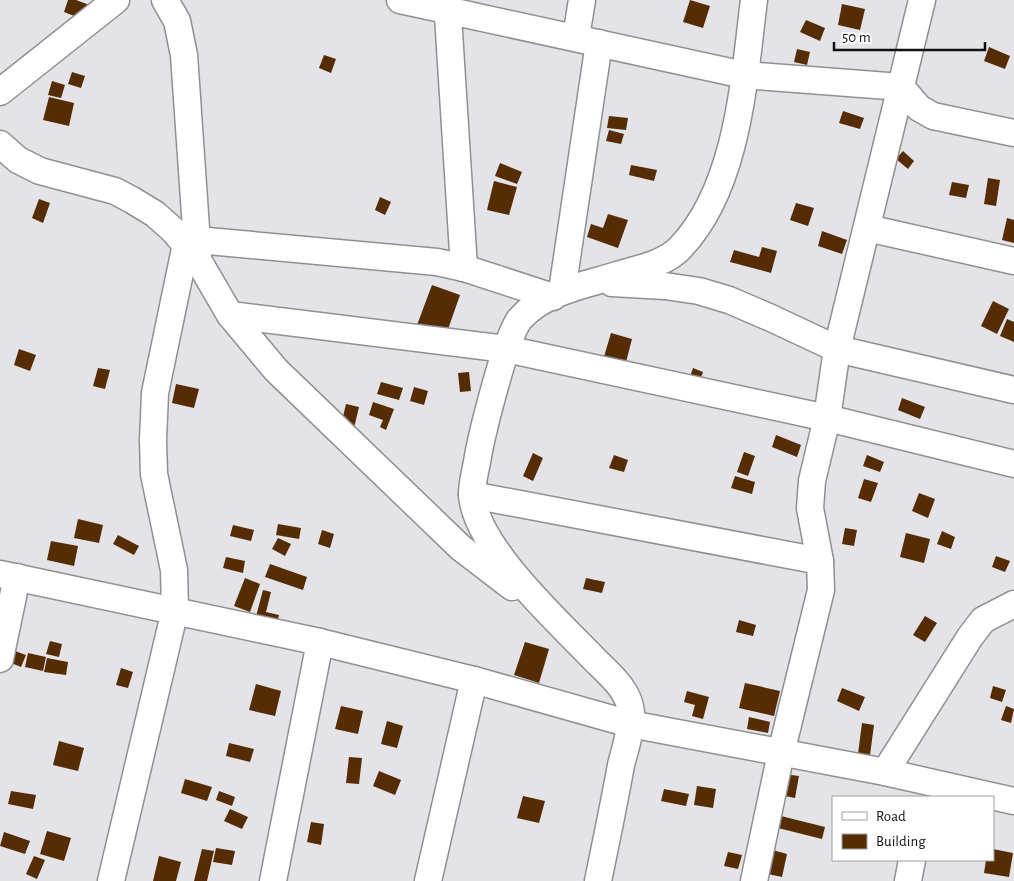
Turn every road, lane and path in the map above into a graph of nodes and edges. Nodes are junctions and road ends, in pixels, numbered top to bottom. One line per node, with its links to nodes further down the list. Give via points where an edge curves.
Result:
1 (116, 0): 11 (street)
2 (165, 0): 15 (street, via 177,21 184,55)
3 (400, 0): 7 (street)
4 (582, 0): 8 (street)
5 (754, 0): 9 (street)
6 (922, 0): 10 (street)
7 (448, 4): 8 (street); 17 (street)
8 (587, 40): 9 (street); 19 (street)
9 (744, 75): 10 (street); 18 (street, via 726,170 714,202 696,230 678,251 652,265)
10 (901, 87): 12 (street, via 920,108 933,116); 14 (street)
11 (0, 92)
12 (1014, 133)
13 (0, 144): 15 (street, via 18,160 40,171 132,200)
14 (867, 228): 16 (street); 22 (street)
15 (194, 248): 17 (street, via 437,262); 20 (street); 30 (street, via 155,393 154,474 174,570)
16 (1014, 261)
17 (464, 268): 19 (street)
18 (594, 282): 19 (street); 22 (street, via 699,291 729,300)
19 (558, 294): 21 (street, via 519,319)
20 (230, 314): 21 (street); 31 (street, via 276,370 461,548)
21 (506, 349): 24 (street); 26 (street, via 477,459)
22 (837, 349): 23 (street); 24 (street)
23 (1014, 390)
24 (827, 418): 25 (street); 27 (street, via 812,481 810,508)
25 (1014, 464)
26 (472, 495): 27 (street); 31 (street, via 479,521 497,552)
27 (820, 561): 36 (street, via 822,590)
28 (9, 576): 30 (street); 33 (street)
29 (1014, 604): 37 (street, via 984,620 970,637)
30 (175, 610): 32 (street); 43 (street)
31 (559, 622): 35 (street, via 618,684 631,711)
32 (320, 642): 34 (street); 44 (street)
33 (0, 659)
34 (474, 680): 35 (street); 45 (street)
35 (630, 724): 36 (street); 46 (street)
36 (781, 753): 37 (street); 47 (street)
37 (885, 772): 38 (street)
38 (928, 791): 39 (street)
39 (971, 796)
40 (994, 799): 41 (street)
41 (1014, 801)
42 (912, 861): 48 (street)
43 (112, 881)
44 (273, 881)
45 (428, 881)
46 (598, 881)
47 (754, 881)
48 (908, 881)

